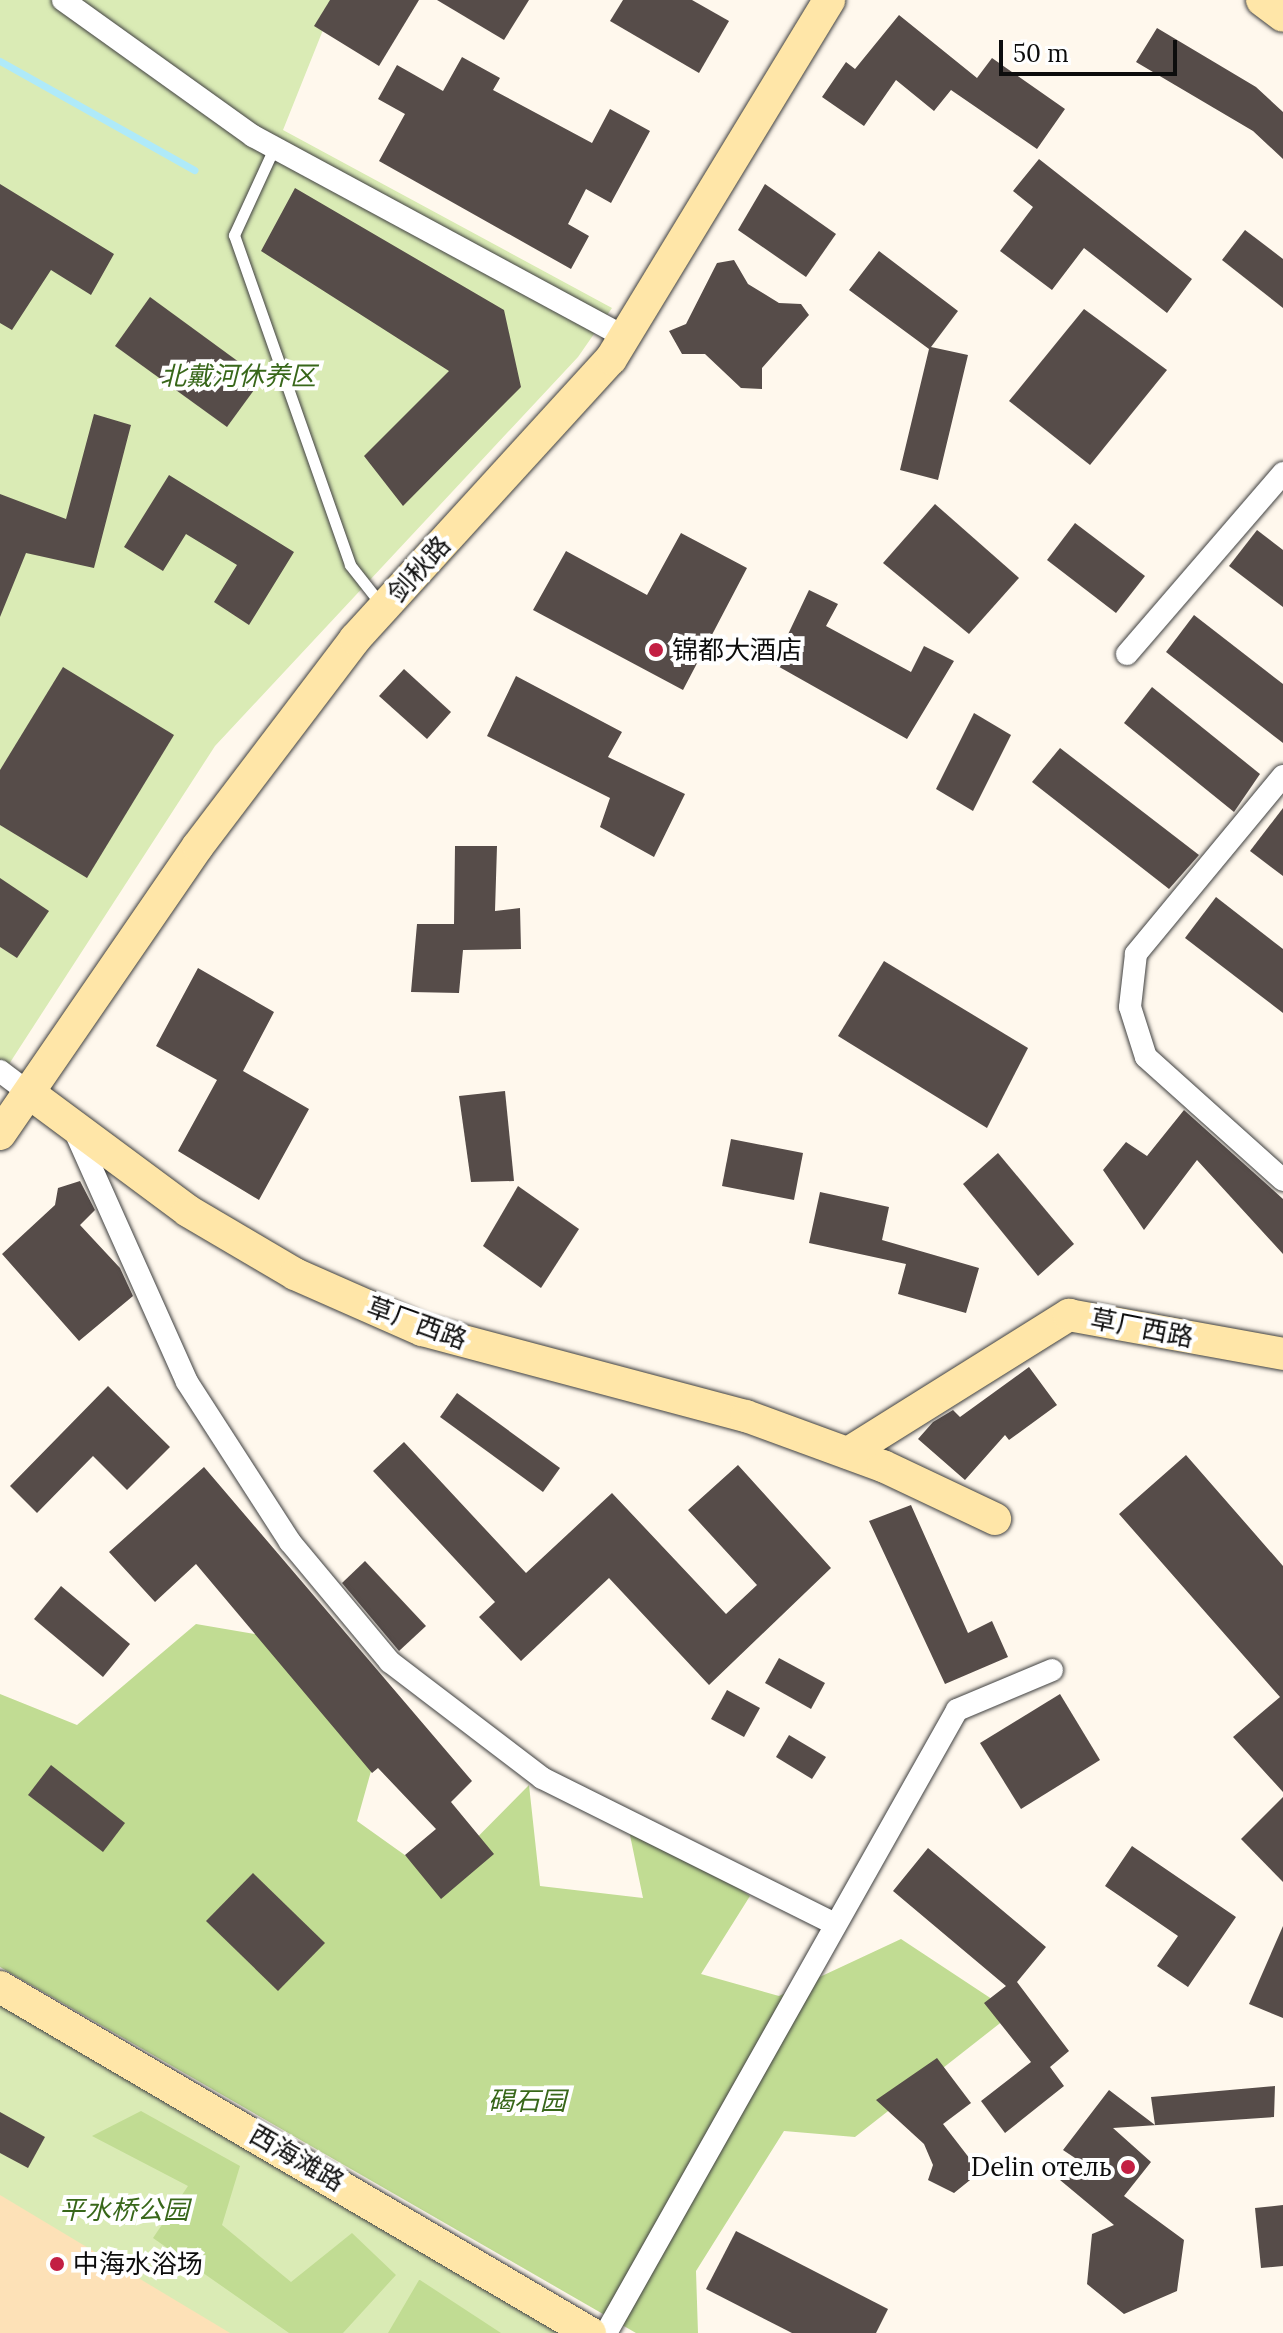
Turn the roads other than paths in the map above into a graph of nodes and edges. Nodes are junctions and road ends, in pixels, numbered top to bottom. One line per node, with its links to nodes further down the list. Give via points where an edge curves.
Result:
1 (63, 0): 5 (street)
2 (829, 0): 6 (main road, 剑秋路)
3 (1262, 0): 4 (main road)
4 (1283, 16)
5 (274, 148): 6 (street); 8 (lane, via 234,235 350,565)
6 (625, 337): 8 (main road, 剑秋路)
7 (1283, 473): 9 (street)
8 (384, 607): 12 (main road, 剑秋路, via 198,846)
9 (1127, 654)
10 (1283, 776): 15 (street, via 1136,954 1130,1007 1146,1057)
11 (0, 1071): 12 (street)
12 (32, 1095): 13 (main road, 草厂西路); 14 (main road, 剑秋路)
13 (73, 1126): 17 (main road, 草厂西路, via 188,1211 295,1274 422,1330 746,1416); 20 (street, via 187,1382 290,1542 390,1662 542,1778)
14 (0, 1134)
15 (1283, 1180)
16 (1283, 1354): 17 (main road, 草厂西路, via 1069,1315)
17 (848, 1453): 18 (main road, 草厂西路)
18 (995, 1519)
19 (1052, 1670): 20 (street, via 957,1710)
20 (831, 1922): 23 (street)
21 (0, 1987): 22 (main road, 西海滩路)
22 (590, 2333)
23 (606, 2333)

